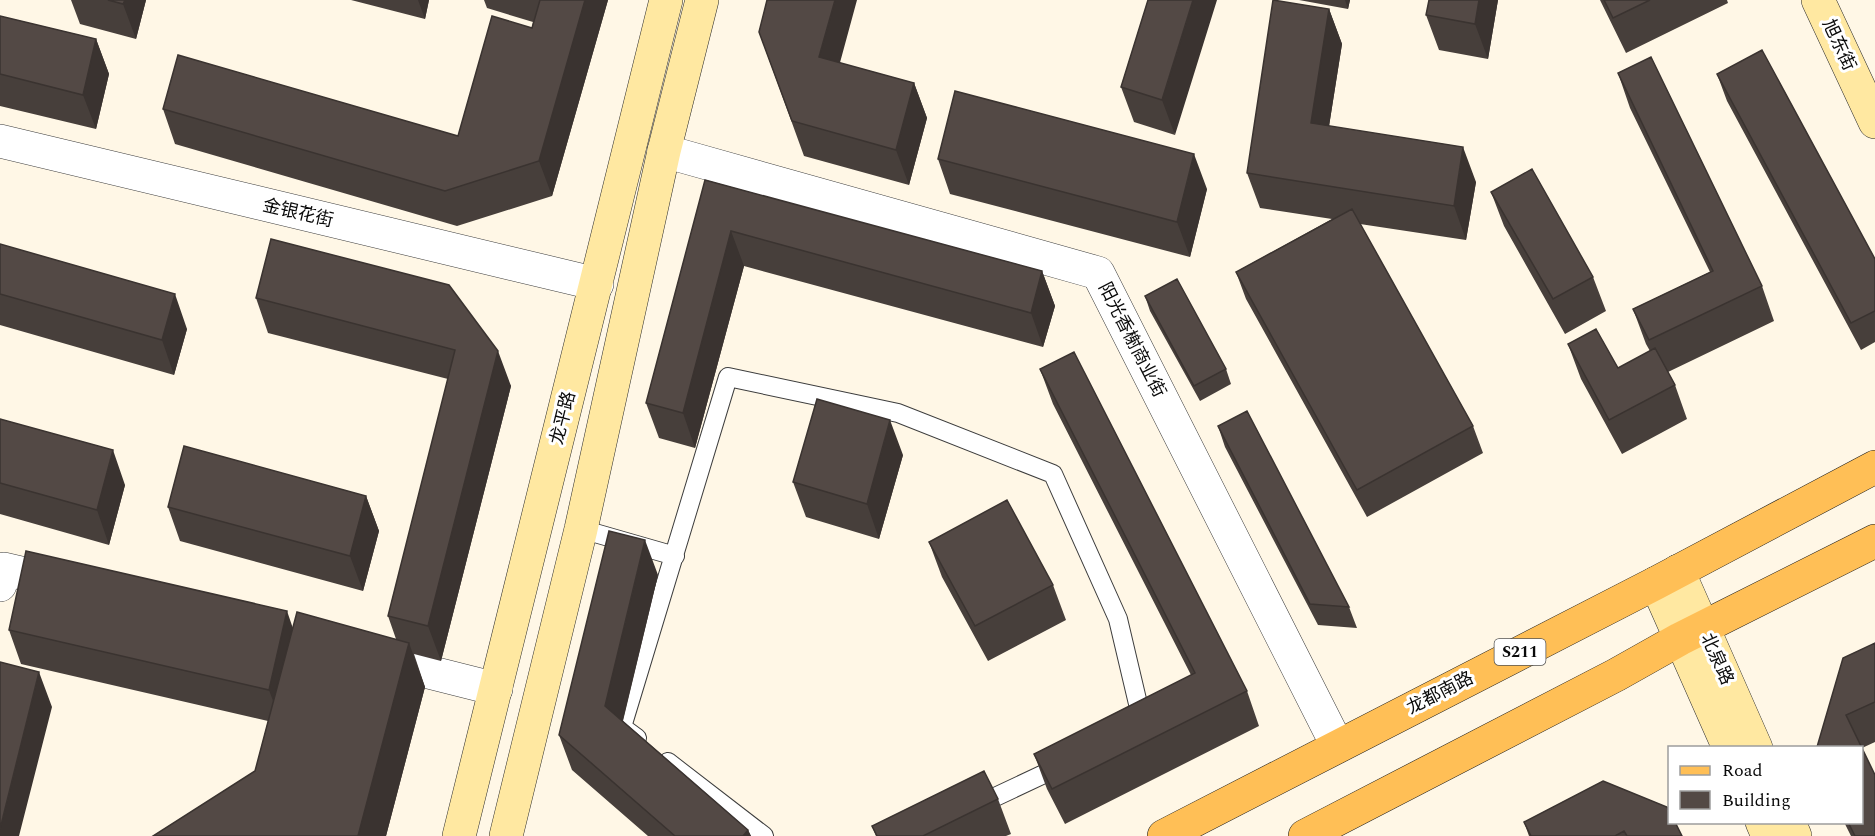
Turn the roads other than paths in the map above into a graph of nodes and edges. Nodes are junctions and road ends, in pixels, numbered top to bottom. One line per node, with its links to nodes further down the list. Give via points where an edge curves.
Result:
1 (666, 0): 7 (street, 龙平路)
2 (702, 0): 6 (street)
3 (1818, 0): 4 (street, 旭东街)
4 (1875, 122)
5 (0, 141): 7 (street, 金银花街)
6 (664, 151): 9 (street); 19 (street, 阳光香榭商业街, via 1098,273)
7 (597, 284): 17 (street, 龙平路)
8 (1875, 467): 12 (main road, 龙都南路 / S211)
9 (581, 529): 11 (lane); 25 (street)
10 (1875, 541): 15 (main road)
11 (675, 556): 18 (lane, via 728,377 898,413 1053,474 1118,619 1143,727); 26 (lane, via 622,727)
12 (1667, 577): 15 (street, 北泉路); 19 (main road, 龙都南路 / S211)
13 (0, 585): 14 (street, via 4,569)
14 (97, 591)
15 (1691, 633): 20 (street, 北泉路); 21 (street, 北泉路); 28 (main road)
16 (352, 653): 17 (street)
17 (495, 689): 24 (street, 龙平路)
18 (1133, 732)
19 (1337, 745): 27 (main road, 龙都南路 / S211)
20 (1729, 746)
21 (1755, 746)
22 (1081, 756): 23 (lane)
23 (956, 814)
24 (459, 836)
25 (506, 836)
26 (764, 836)
27 (1164, 836)
28 (1305, 836)

